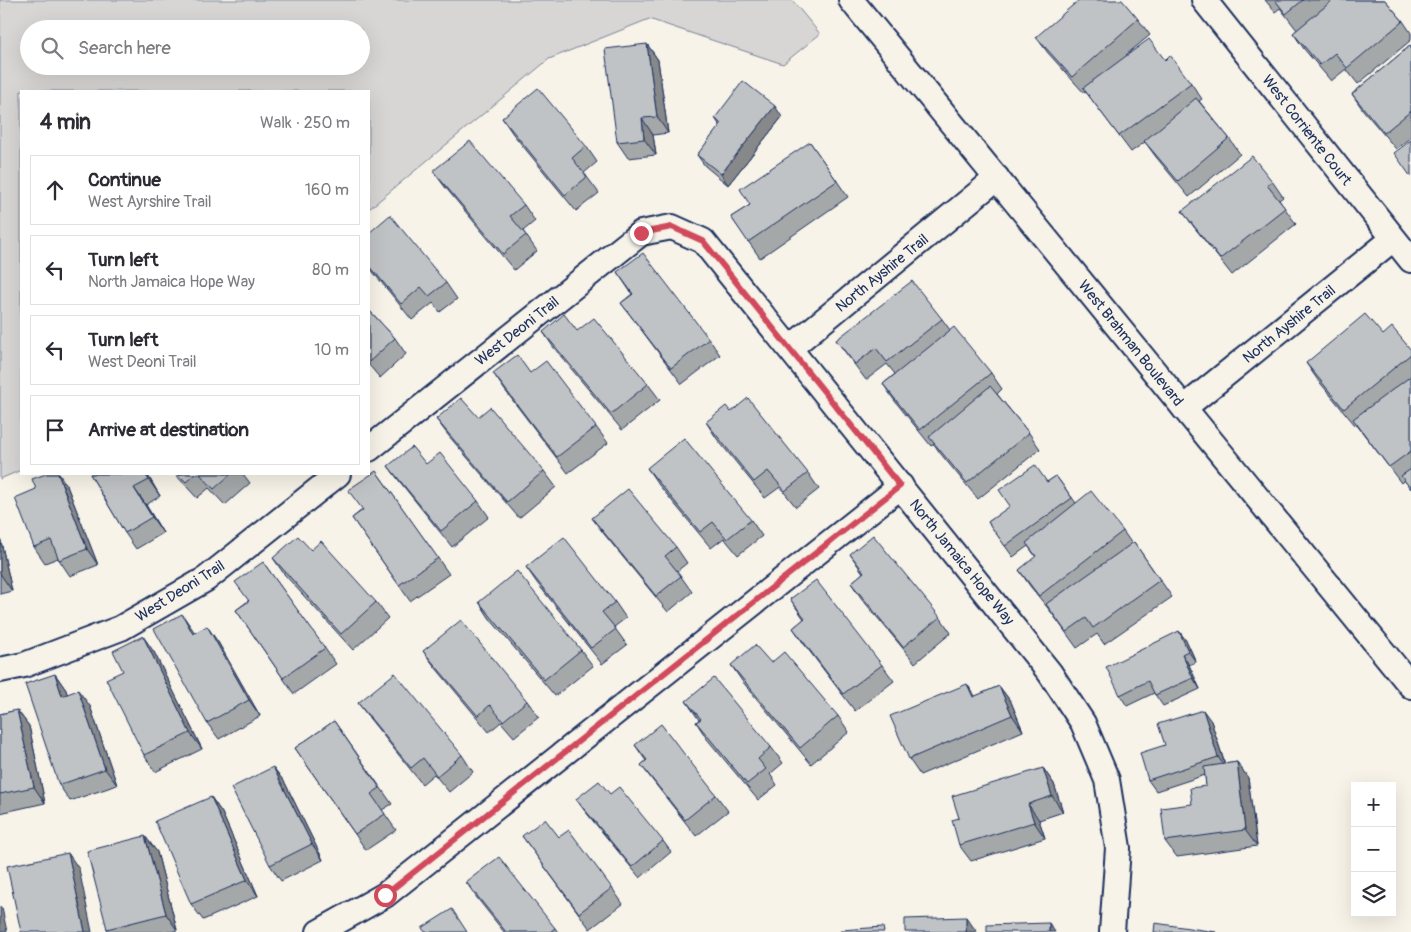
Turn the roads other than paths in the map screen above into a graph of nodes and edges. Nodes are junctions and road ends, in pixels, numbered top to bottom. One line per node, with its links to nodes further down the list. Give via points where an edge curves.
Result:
1 (852, 0): 3 (street, West Brahman Boulevard)
2 (1204, 0): 5 (street, West Corriente Court)
3 (997, 178): 7 (street, North Ayshire Trail); 8 (street, West Brahman Boulevard)
4 (672, 227): 7 (street, North Jamaica Hope Way, via 703,241); 9 (street, West Deoni Trail, via 641,233)
5 (1393, 239): 6 (street, West Corriente Court); 8 (street, North Ayshire Trail)
6 (1411, 260)
7 (790, 348): 11 (street, North Jamaica Hope Way)
8 (1184, 408): 13 (street, West Brahman Boulevard)
9 (370, 448)
10 (337, 475): 12 (street, West Deoni Trail, via 206,579 121,628 24,665)
11 (900, 486): 14 (street, via 385,895); 15 (street, North Jamaica Hope Way, via 1050,673 1083,722 1107,780 1118,848)
12 (0, 670)
13 (1411, 686)
14 (319, 932)
15 (1112, 932)

